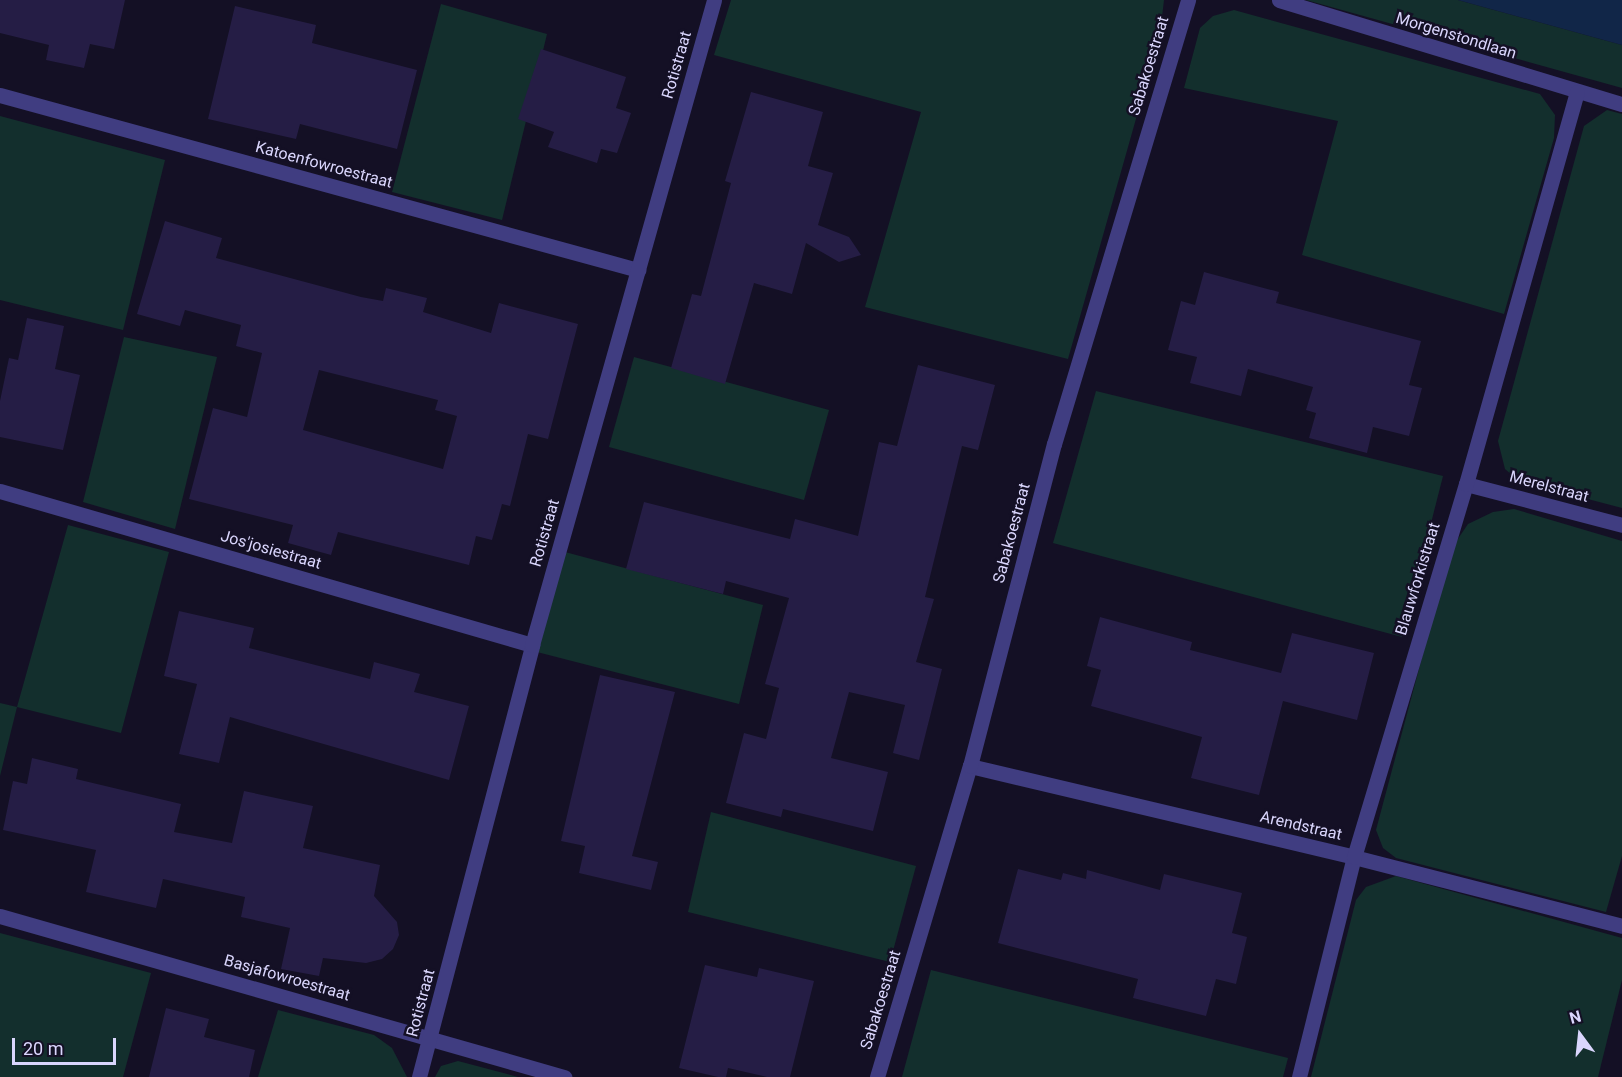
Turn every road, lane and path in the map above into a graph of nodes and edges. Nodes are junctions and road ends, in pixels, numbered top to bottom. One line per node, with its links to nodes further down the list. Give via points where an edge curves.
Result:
1 (714, 0): 7 (street, Rotistraat)
2 (1188, 0): 12 (street, Sabakoestraat, via 1054,444)
3 (1279, 0): 4 (street, Morgenstondlaan)
4 (1577, 92): 6 (street, Morgenstondlaan); 8 (street, Blauwforkistraat)
5 (0, 95): 7 (street, Katoenfowroestraat)
6 (1622, 105)
7 (638, 270): 11 (street, Rotistraat)
8 (1466, 484): 10 (street, Merelstraat); 13 (street, Blauwforkistraat)
9 (0, 491): 11 (street, Jos'josiestraat)
10 (1622, 525)
11 (532, 645): 16 (street, Rotistraat)
12 (970, 766): 13 (street, Arendstraat); 19 (street, Sabakoestraat)
13 (1354, 857): 15 (street, Arendstraat); 20 (street, Blauwforkistraat)
14 (0, 916): 16 (street, Basjafowroestraat)
15 (1622, 926)
16 (431, 1037): 17 (street, Rotistraat); 18 (street, Basjafowroestraat)
17 (418, 1077)
18 (564, 1077)
19 (877, 1077)
20 (1299, 1077)

